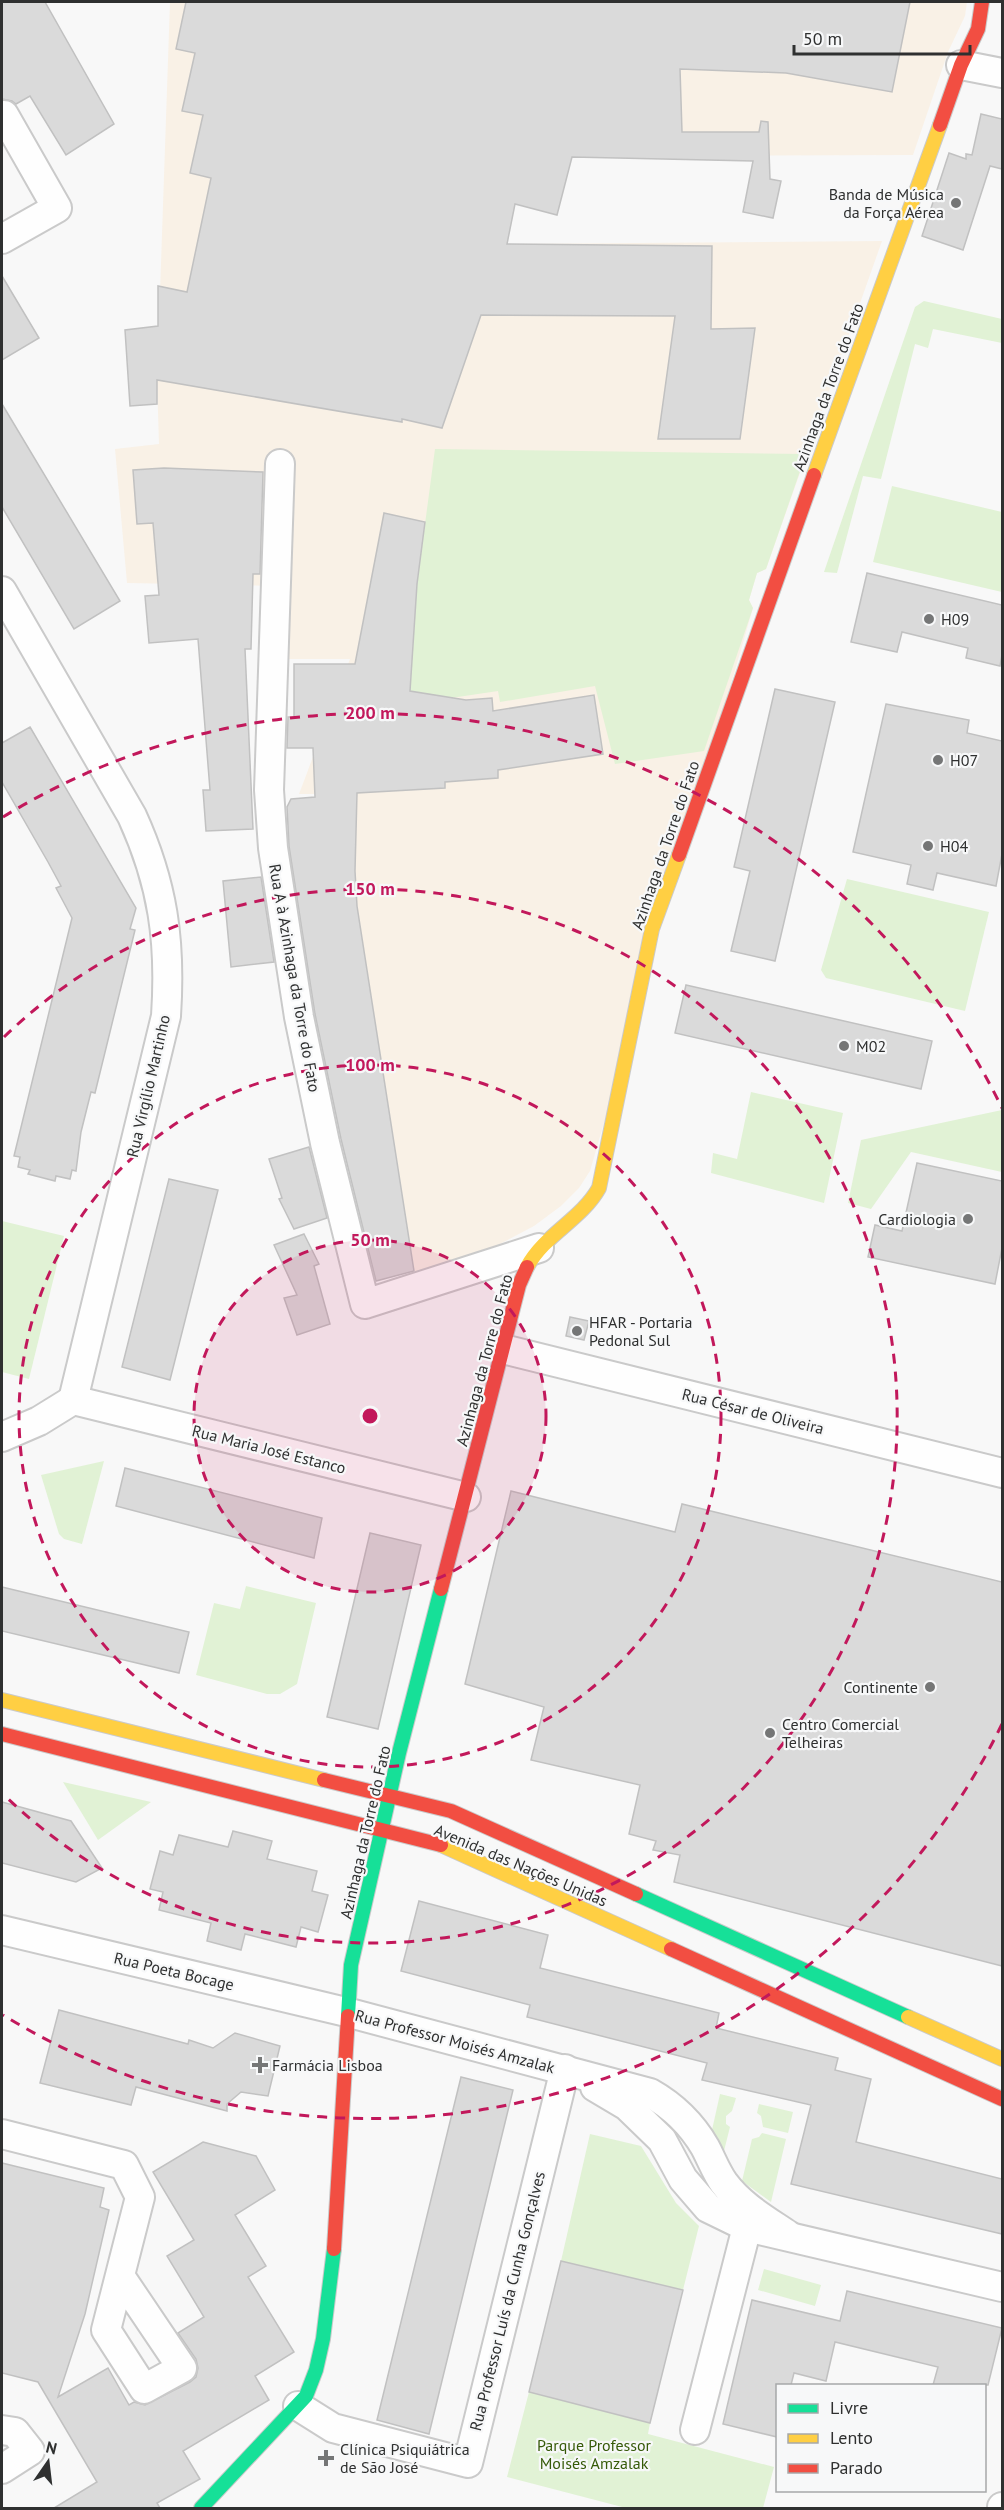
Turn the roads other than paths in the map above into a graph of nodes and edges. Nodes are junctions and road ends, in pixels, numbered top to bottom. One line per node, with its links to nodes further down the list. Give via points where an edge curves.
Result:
1 (982, 2): 2 (street, Azinhaga da Torre do Fato, via 978,29)
2 (961, 65): 3 (street); 8 (street, Azinhaga da Torre do Fato, via 652,929 599,1188 587,1208)
3 (1002, 74)
4 (2, 116): 5 (street, via 57,207)
5 (2, 239)
6 (280, 464): 8 (street, Rua A à Azinhaga da Torre do Fato, via 269,790 273,848 299,1017 365,1304)
7 (2, 591): 10 (street, Rua Virgílio Martinho, via 132,816 159,888 167,946 166,1016)
8 (539, 1248): 9 (street, Azinhaga da Torre do Fato, via 519,1285)
9 (503, 1349): 12 (street, Rua César de Oliveira); 13 (street, Azinhaga da Torre do Fato)
10 (73, 1400): 11 (street); 13 (street, Rua Maria José Estanco)
11 (2, 1437)
12 (1002, 1473)
13 (466, 1497): 16 (street, Azinhaga da Torre do Fato)
14 (2, 1700): 16 (street, Avenida das Nações Unidas)
15 (2, 1734): 17 (street, Avenida das Nações Unidas)
16 (389, 1796): 17 (street, Azinhaga da Torre do Fato); 20 (street, Avenida das Nações Unidas, via 451,1811)
17 (382, 1829): 19 (street, Azinhaga da Torre do Fato, via 351,1965); 22 (street, Avenida das Nações Unidas, via 445,1846)
18 (2, 1930): 19 (street, Rua Poeta Bocage)
19 (346, 2012): 21 (street, Rua Professor Moisés Amzalak); 28 (street, Azinhaga da Torre do Fato, via 340,2164 323,2339 316,2370)
20 (1002, 2059)
21 (565, 2069): 24 (street, Rua Professor Moisés Amzalak, via 627,2106 662,2140 683,2179 708,2208); 25 (street, Rua Professor Moisés Amzalak, via 650,2093 668,2103 692,2127 724,2183 748,2208); 28 (street, Rua Professor Luís da Cunha Gonçalves, via 468,2463 333,2428)
22 (1002, 2099)
23 (2, 2134): 26 (street, via 124,2165 140,2197)
24 (747, 2227): 25 (street, Rua Professor Moisés Amzalak); 30 (street)
25 (788, 2235): 27 (street, Rua Professor Moisés Amzalak)
26 (120, 2276)
27 (1002, 2287)
28 (298, 2406): 32 (street, Azinhaga da Torre do Fato)
29 (2, 2430): 31 (street, via 15,2432 30,2451)
30 (695, 2430)
31 (2, 2469)
32 (201, 2508)

